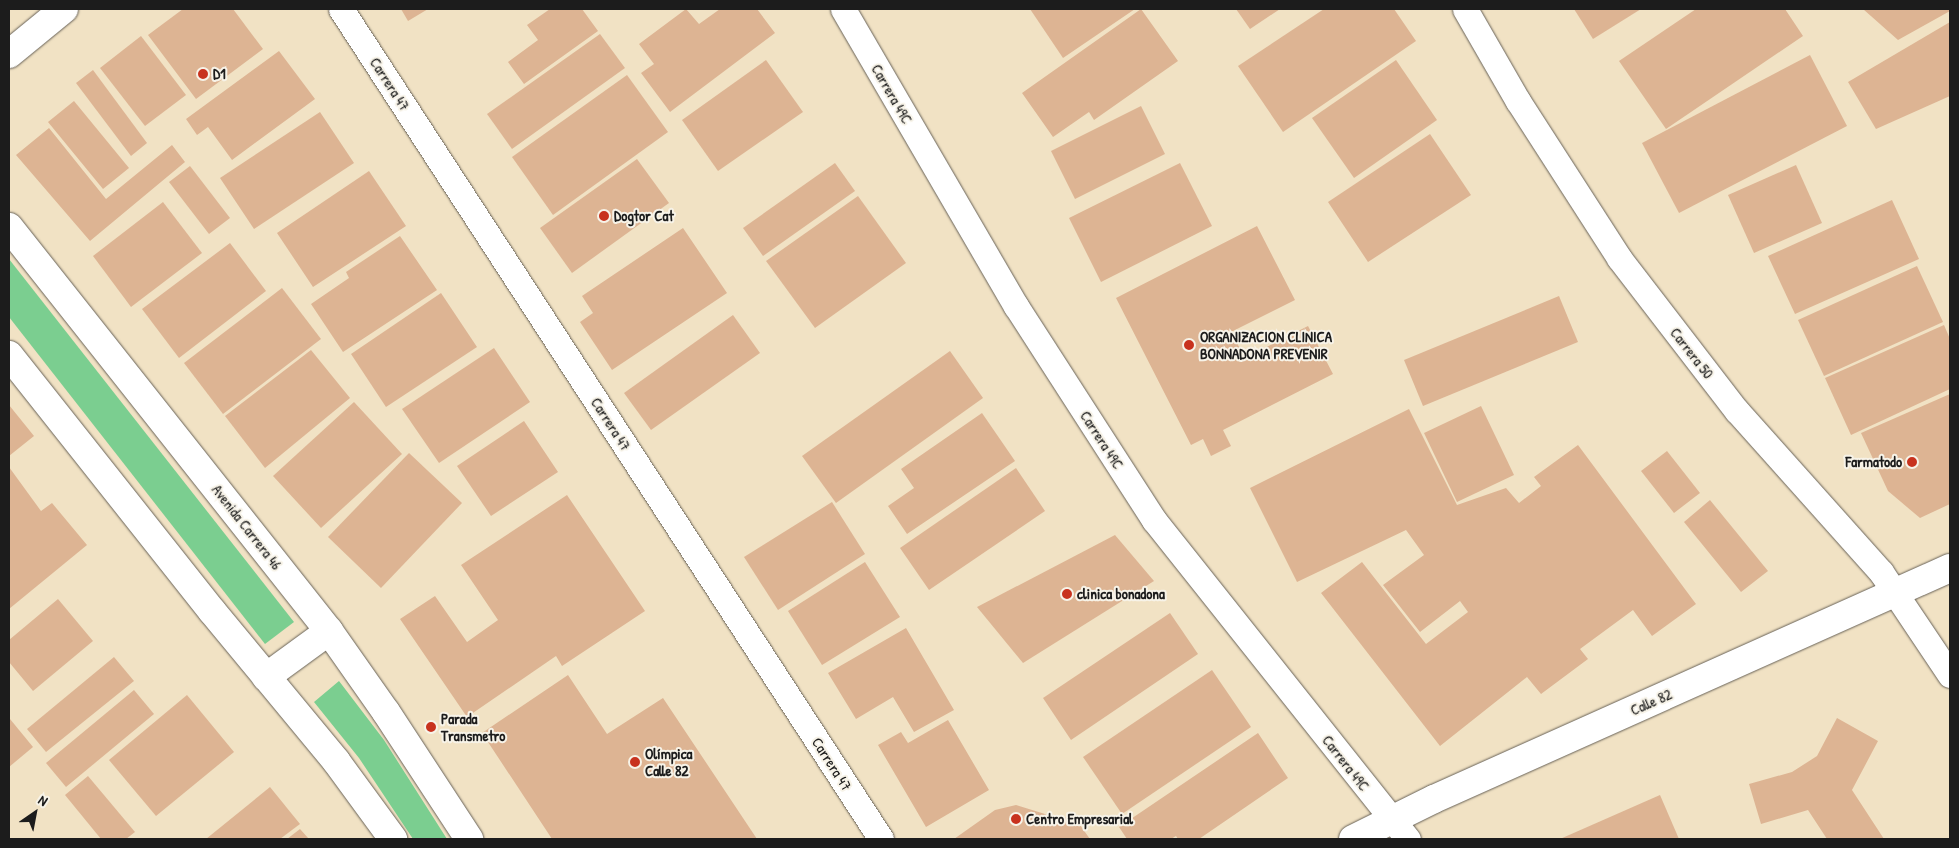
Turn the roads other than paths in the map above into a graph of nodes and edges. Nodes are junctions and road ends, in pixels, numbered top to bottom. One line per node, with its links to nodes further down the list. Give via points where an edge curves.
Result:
1 (64, 9): 5 (main road)
2 (341, 9): 16 (street, Carrera 47)
3 (843, 9): 13 (street, Carrera 49C, via 1016,306 1154,520)
4 (1465, 9): 9 (street, Carrera 50, via 1518,101 1618,258 1737,411 1882,572)
5 (9, 54)
6 (9, 227): 10 (main road, Avenida Carrera 46)
7 (9, 355): 12 (main road)
8 (1950, 568): 9 (main road, Calle 82)
9 (1895, 592): 11 (street, Carrera 50); 13 (main road, Calle 82, via 1434,799)
10 (329, 631): 12 (main road); 15 (main road, Avenida Carrera 46)
11 (1950, 675)
12 (266, 677): 14 (main road, via 336,761)
13 (1400, 830): 17 (main road, Calle 82)
14 (393, 839)
15 (469, 839)
16 (881, 839)
17 (1353, 839)

